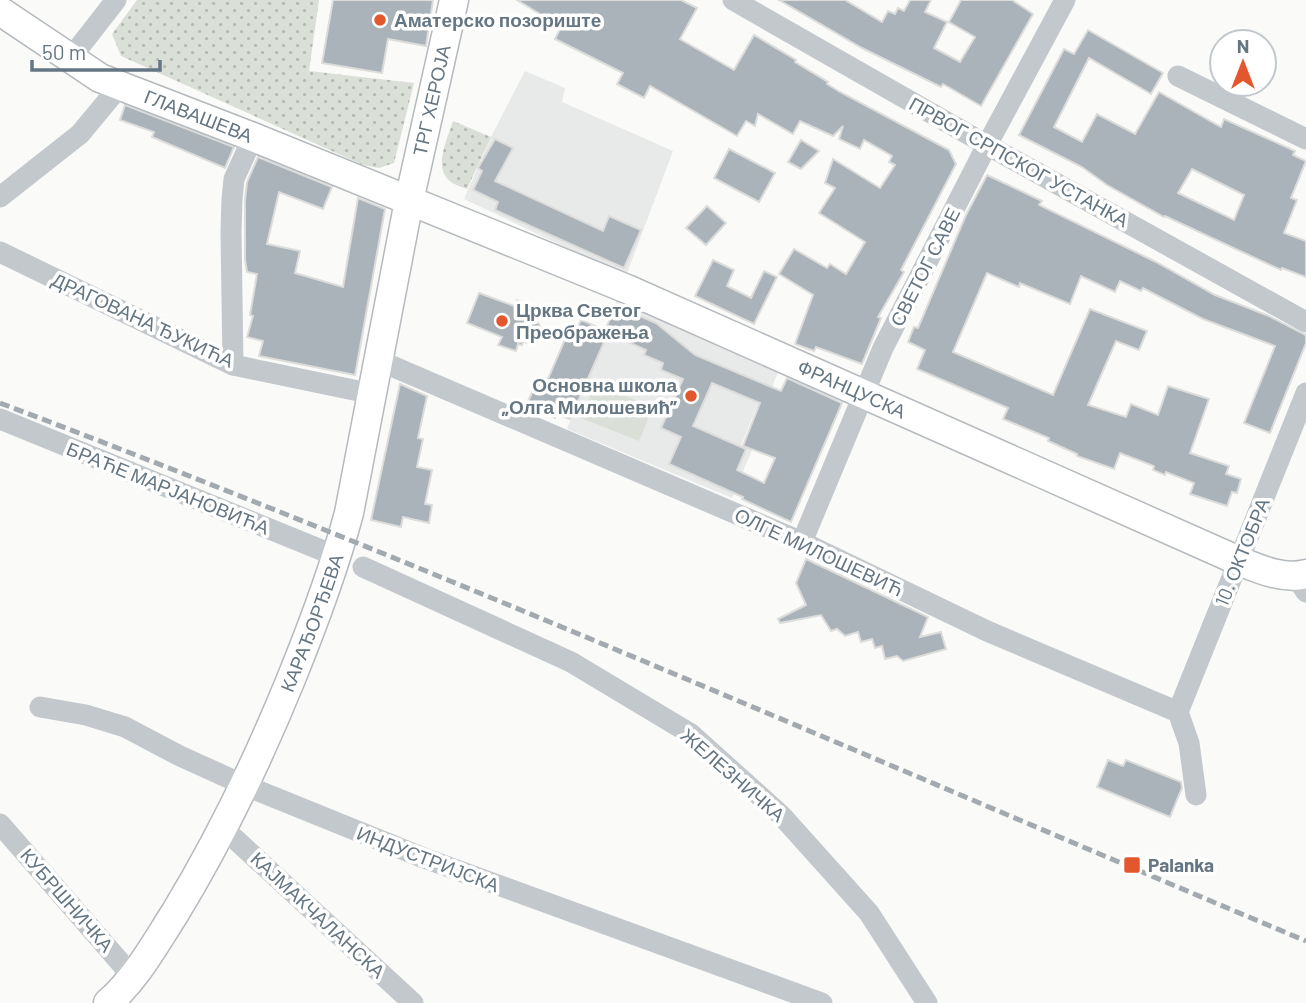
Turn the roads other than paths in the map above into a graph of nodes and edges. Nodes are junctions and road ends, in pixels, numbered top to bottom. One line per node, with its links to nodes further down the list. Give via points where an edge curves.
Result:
1 (116, 0): 6 (street)
2 (454, 0): 13 (main road, ТРГ ХЕРОЈА)
3 (733, 0): 11 (street, ПРВОГ СРПСКОГ УСТАНКА)
4 (1065, 0): 11 (street, СВЕТОГ САВЕ)
5 (0, 11): 6 (main road, ГЛАВАШЕВА)
6 (69, 58): 8 (main road, ГЛАВАШЕВА)
7 (1178, 76): 10 (street)
8 (119, 87): 9 (main road, ГЛАВАШЕВА); 12 (street, via 80,134)
9 (253, 137): 13 (main road, ГЛАВАШЕВА); 17 (street, via 234,179 232,199)
10 (1306, 139)
11 (987, 145): 15 (street, ПРВОГ СРПСКОГ УСТАНКА); 18 (street, СВЕТОГ САВЕ)
12 (0, 197)
13 (409, 201): 16 (main road, КАРАЂОРЂЕВА); 18 (main road, ФРАНЦУСКА)
14 (0, 251): 17 (street, ДРАГОВАНА ЂУКИЋА)
15 (1306, 322)
16 (380, 361): 20 (main road, КАРАЂОРЂЕВА); 22 (street, ОЛГЕ МИЛОШЕВИЋ)
17 (233, 365): 20 (street, ДРАГОВАНА ЂУКИЋА)
18 (864, 393): 22 (street, СВЕТОГ САВЕ); 24 (main road, ФРАНЦУСКА)
19 (1306, 393): 24 (street, 10. ОКТОБРА)
20 (373, 394): 23 (main road, КАРАЂОРЂЕВА)
21 (0, 419): 23 (street, БРАЋЕ МАРЈАНОВИЋА)
22 (802, 542): 28 (street, ОЛГЕ МИЛОШЕВИЋ, via 987,631)
23 (336, 556): 29 (main road, КАРАЂОРЂЕВА, via 308,638)
24 (1239, 561): 26 (main road, ФРАНЦУСКА); 28 (street, 10. ОКТОБРА)
25 (363, 567): 37 (street, ЖЕЛЕЗНИЧКА, via 571,662 691,734 781,815 869,913)
26 (1303, 581)
27 (40, 707): 29 (street, ИНДУСТРИЈСКА, via 124,727)
28 (1178, 712): 30 (street, via 1189,743)
29 (244, 785): 32 (main road, КАРАЂОРЂЕВА); 36 (street, ИНДУСТРИЈСКА, via 424,858)
30 (1196, 795)
31 (0, 824): 33 (street, КУБРШНИЧКА)
32 (223, 828): 33 (main road, КАРАЂОРЂЕВА); 35 (street, КАЈМАКЧАЛАНСКА)
33 (133, 976): 34 (main road, КАРАЂОРЂЕВА)
34 (108, 1003)
35 (413, 1003)
36 (822, 1003)
37 (927, 1003)

